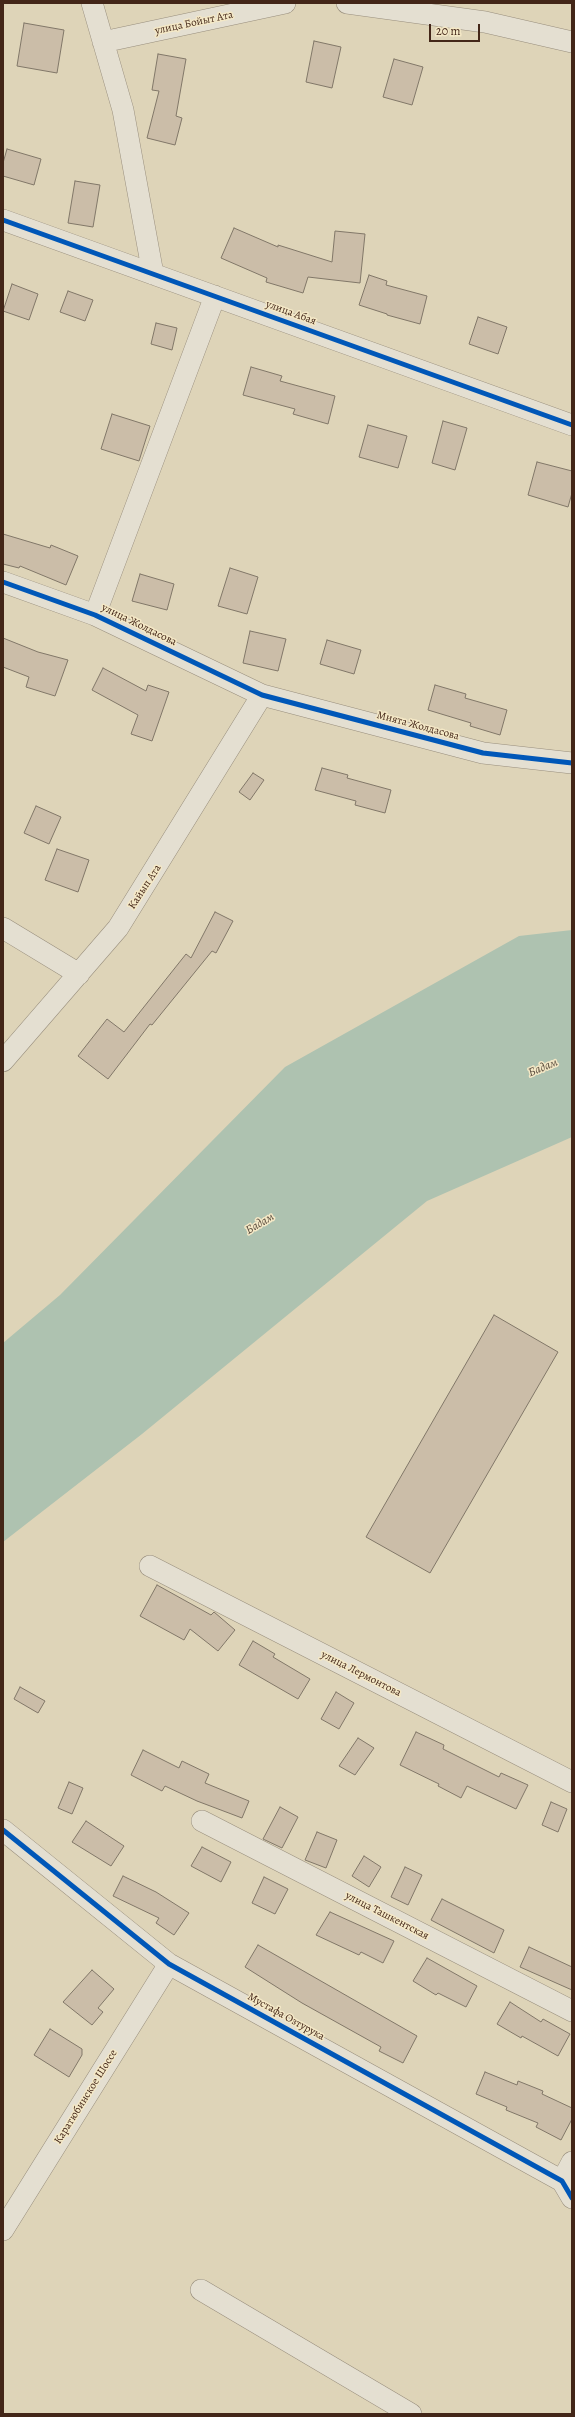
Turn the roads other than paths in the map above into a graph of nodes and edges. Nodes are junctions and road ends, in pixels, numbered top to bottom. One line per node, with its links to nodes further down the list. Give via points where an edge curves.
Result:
1 (92, 3): 4 (street)
2 (285, 3): 4 (street, улица Бойыт Ата)
3 (347, 3): 5 (street, via 485,22)
4 (104, 42): 7 (street, via 124,110)
5 (572, 42)
6 (3, 220): 7 (street, улица Абая)
7 (153, 274): 8 (street, улица Абая)
8 (215, 296): 9 (street, улица Абая); 11 (street)
9 (572, 425)
10 (3, 582): 11 (street, улица Жолдасова)
11 (95, 614): 12 (street, улица Жолдасова)
12 (262, 695): 13 (street, Мията Жолдасова, via 483,753); 15 (street, Кайып Ата, via 118,928)
13 (572, 763)
14 (3, 928): 15 (street)
15 (79, 974): 16 (street, Кайып Ата)
16 (3, 1061)
17 (150, 1566): 18 (street, улица Лермонтова)
18 (572, 1782)
19 (202, 1821): 22 (street, улица Ташкентская)
20 (3, 1830): 21 (street, Мустафа Озтурука)
21 (169, 1964): 24 (street, Мустафа Озтурука); 25 (street, Каратюбинское Шоссе)
22 (572, 2011)
23 (572, 2162): 24 (street)
24 (567, 2189)
25 (3, 2230)
26 (201, 2290): 27 (street)
27 (411, 2414)

